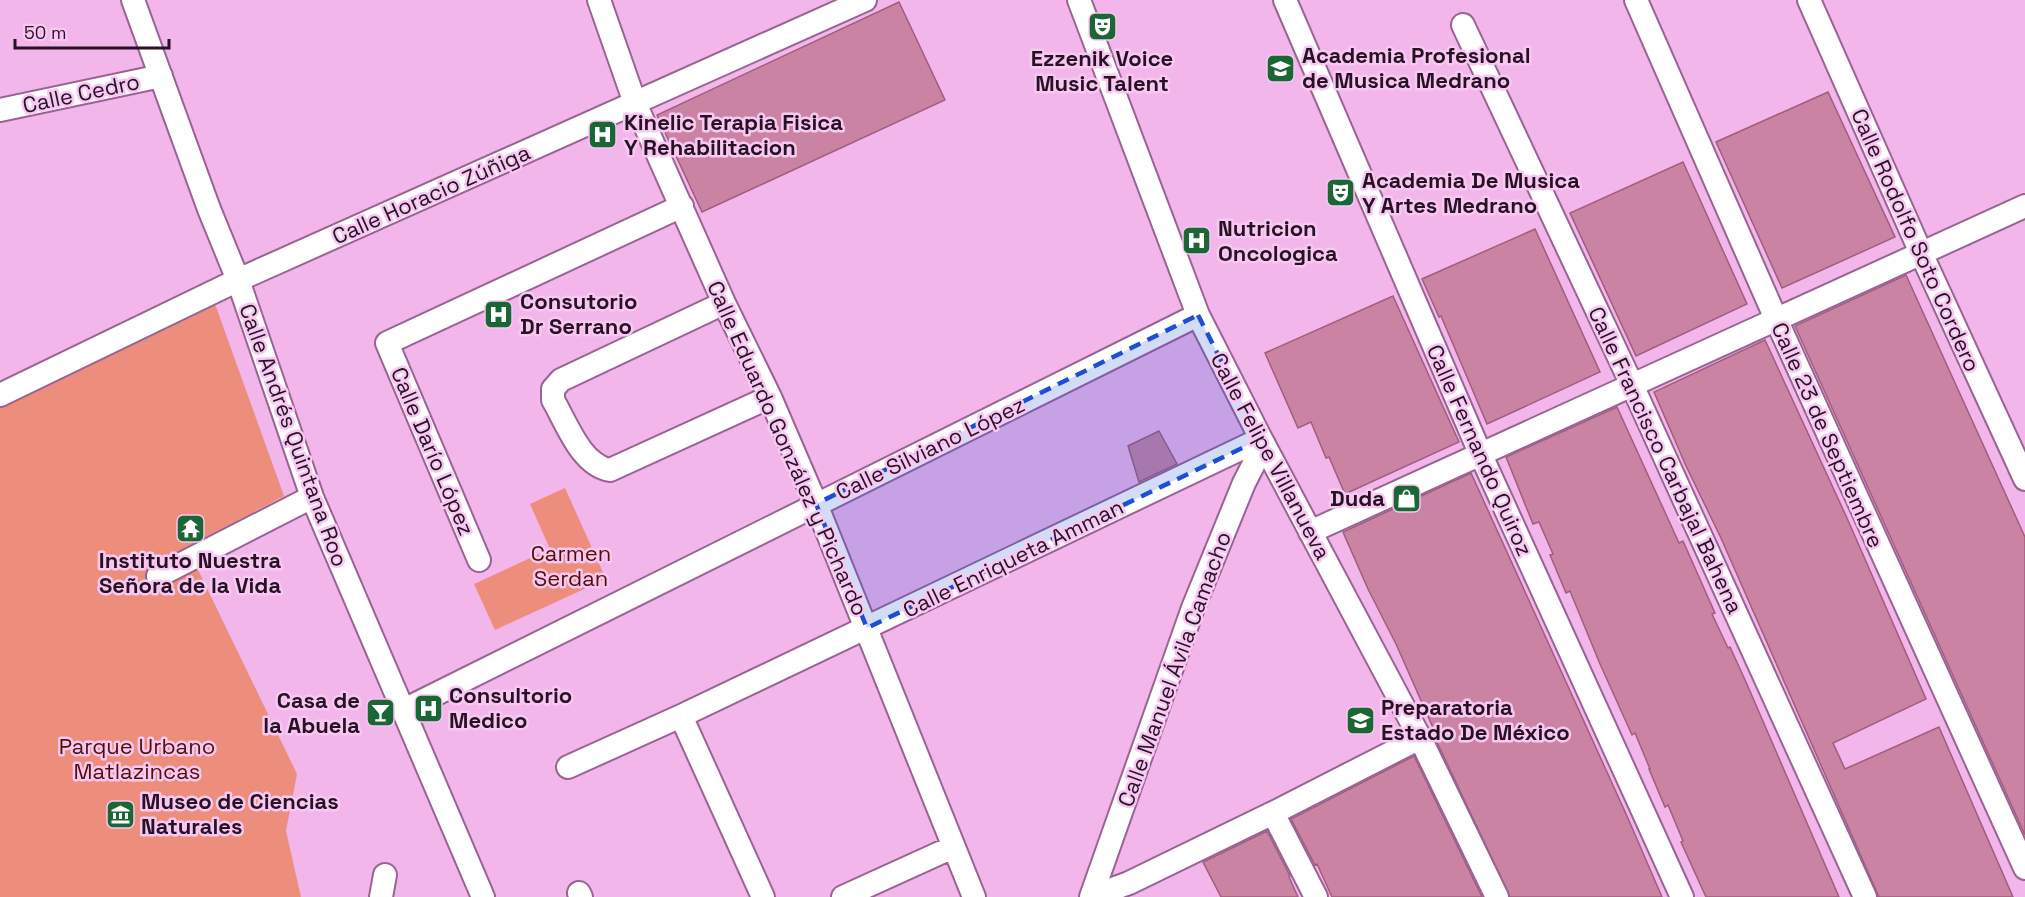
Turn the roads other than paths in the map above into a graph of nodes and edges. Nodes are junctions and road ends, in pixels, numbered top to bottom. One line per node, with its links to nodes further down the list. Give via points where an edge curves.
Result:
1 (133, 0): 9 (street, Calle Andrés Quintana Roo)
2 (599, 0): 10 (street, Calle Eduardo González y Pichardo)
3 (865, 0): 10 (street, Calle Horacio Zúñiga)
4 (1079, 0): 17 (street, Calle Felipe Villanueva)
5 (1285, 0): 23 (street, Calle Fernando Quiroz)
6 (1636, 0): 18 (street, Calle 23 de Septiembre)
7 (1809, 0): 14 (street, Calle Rodolfo Soto Cordero)
8 (1463, 25): 19 (street, Calle Francisco Carbajal Bahena)
9 (161, 76): 11 (street, Calle Cedro); 15 (street, Calle Andrés Quintana Roo)
10 (635, 102): 13 (street, Calle Eduardo González y Pichardo); 15 (street, Calle Horacio Zúñiga)
11 (0, 110)
12 (2025, 206): 14 (street)
13 (682, 207): 16 (street, Calle Eduardo González y Pichardo); 28 (street, Calle Darío López, via 387,343)
14 (1921, 253): 18 (street); 24 (street, Calle Rodolfo Soto Cordero)
15 (238, 280): 20 (street, Calle Horacio Zúñiga); 25 (street, Calle Andrés Quintana Roo)
16 (724, 303): 21 (street, Calle Eduardo González y Pichardo); 21 (street, via 561,380 553,389 553,400 586,458 610,470)
17 (1198, 315): 22 (street, Calle Felipe Villanueva); 26 (street, Calle Silviano López)
18 (1776, 319): 19 (street); 37 (street, Calle 23 de Septiembre)
19 (1632, 385): 23 (street); 47 (street, Calle Francisco Carbajal Bahena)
20 (0, 395)
21 (770, 397): 26 (street, Calle Eduardo González y Pichardo)
22 (1263, 442): 27 (street, Calle Felipe Villanueva); 30 (street, Calle Enriqueta Amman); 43 (street, Calle Manuel Ávila Camacho, via 1193,608)
23 (1480, 453): 27 (street); 46 (street, Calle Fernando Quiroz)
24 (2025, 479)
25 (312, 496): 29 (street); 31 (street, Calle Andrés Quintana Roo)
26 (816, 504): 30 (street, Calle Eduardo González y Pichardo); 31 (street, Calle Silviano López)
27 (1310, 532): 33 (street, Calle Felipe Villanueva)
28 (479, 560)
29 (159, 576)
30 (867, 628): 32 (street, Calle Enriqueta Amman); 36 (street, Calle Eduardo González y Pichardo)
31 (404, 710): 39 (street, Calle Andrés Quintana Roo)
32 (681, 716): 34 (street, Calle Enriqueta Amman); 40 (street)
33 (1420, 738): 35 (street); 45 (street, Calle Felipe Villanueva)
34 (568, 767)
35 (1273, 813): 38 (street); 44 (street)
36 (953, 847): 41 (street); 42 (street, Calle Eduardo González y Pichardo)
37 (2025, 868)
38 (1133, 890): 43 (street)
39 (483, 897)
40 (763, 897)
41 (843, 897)
42 (974, 897)
43 (1091, 897)
44 (1316, 897)
45 (1497, 897)
46 (1682, 897)
47 (1865, 897)

